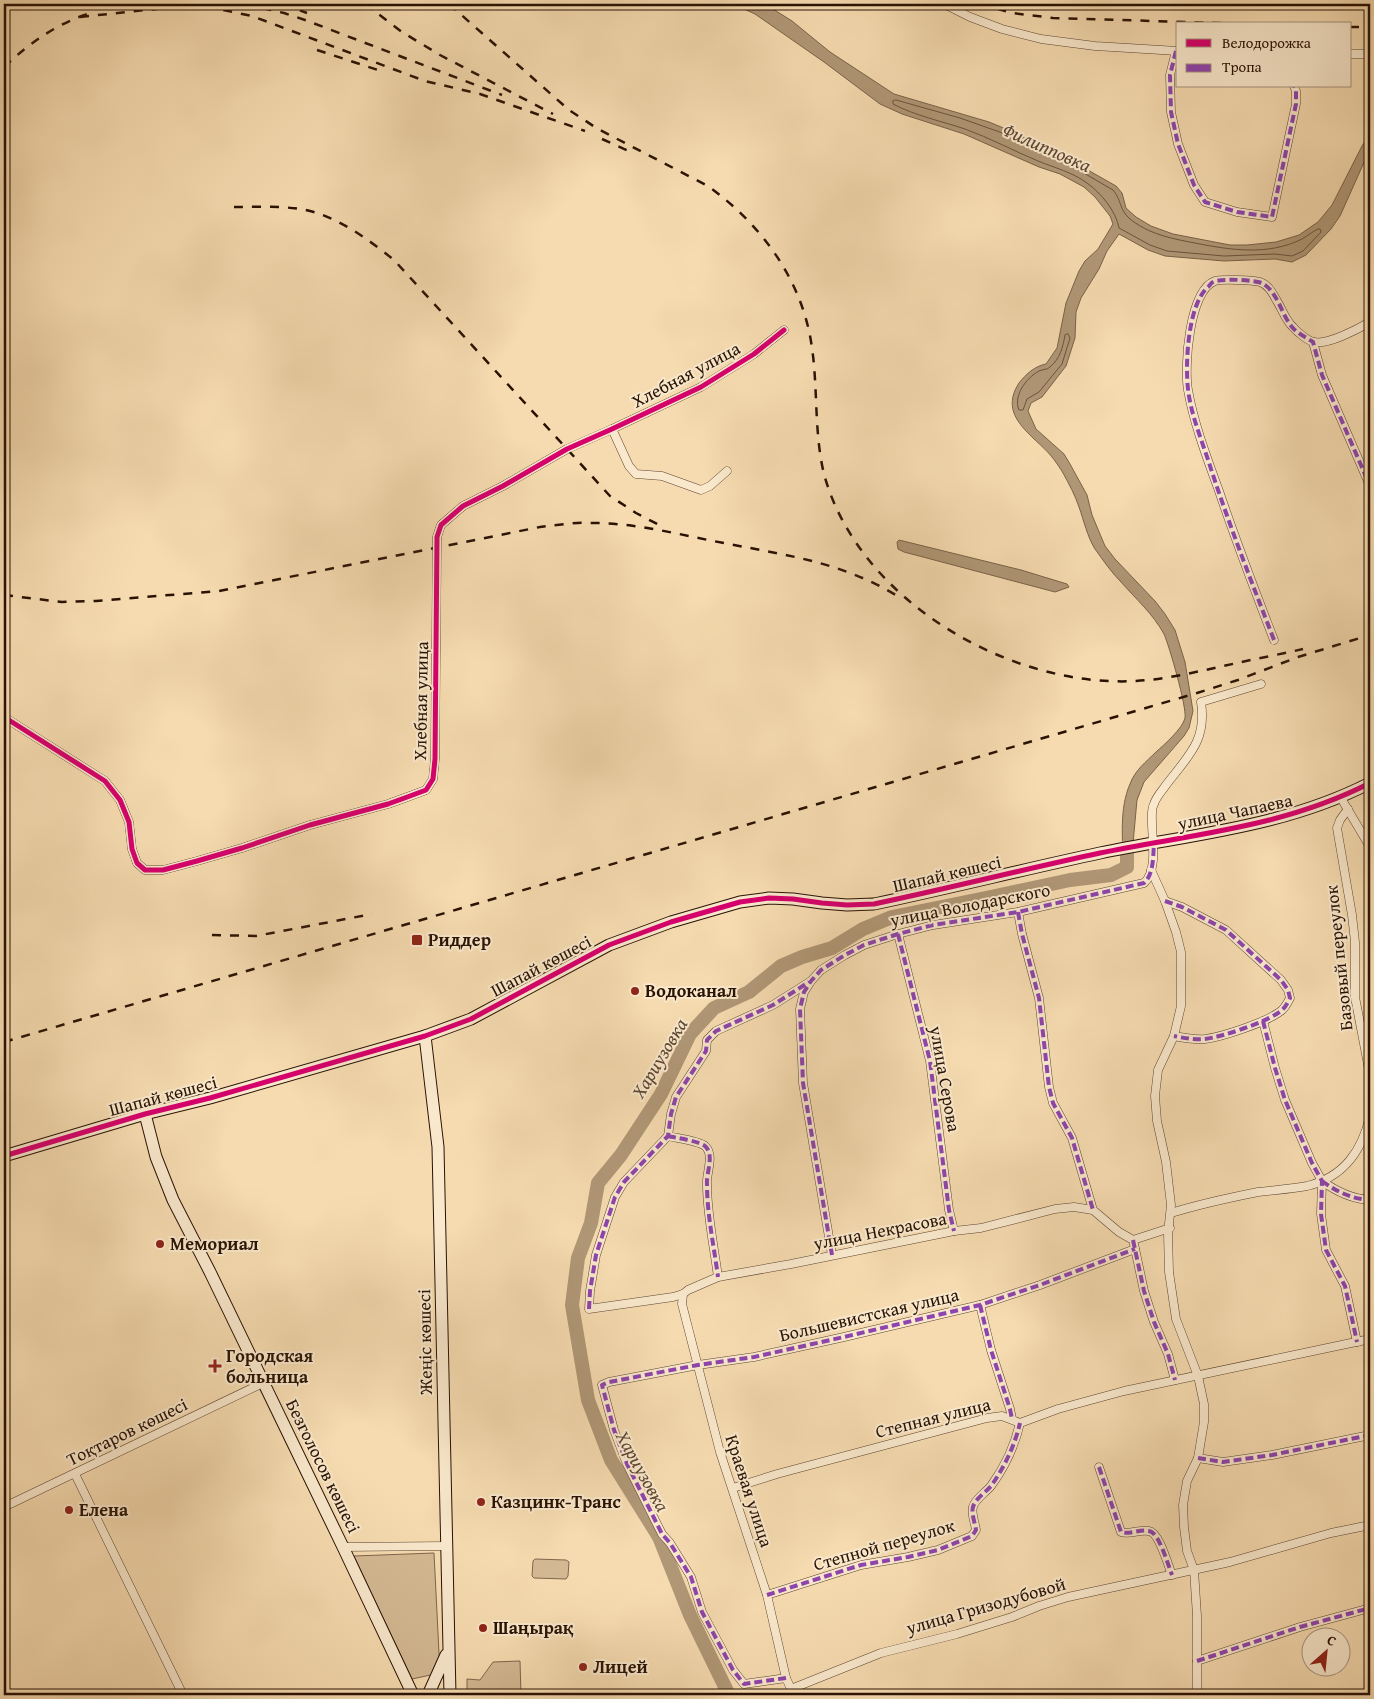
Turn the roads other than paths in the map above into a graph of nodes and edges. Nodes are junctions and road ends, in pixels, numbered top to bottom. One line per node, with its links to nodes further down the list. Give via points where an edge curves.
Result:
1 (944, 4): 2 (street, via 1002,29 1041,39)
2 (1176, 51)
3 (1176, 54): 6 (street, via 1170,75 1171,112 1178,144 1194,186 1205,202 1221,208 1272,217 1296,104)
4 (1352, 54): 5 (street)
5 (1370, 54)
6 (1295, 88)
7 (1370, 322): 9 (street, via 1328,341)
8 (784, 330): 10 (street, Хлебная улица, via 754,354 701,387)
9 (1313, 342): 12 (street, via 1322,375); 13 (street, via 1292,327 1269,288 1260,282 1214,281 1204,290 1190,328 1186,363 1188,390 1243,561)
10 (612, 430): 11 (street, via 636,474 662,476 701,490); 15 (street, Хлебная улица, via 566,449 463,506 441,525 437,548 435,759 433,779 426,790 206,858 163,870 145,870 137,863 129,822 120,800 105,781)
11 (727, 471)
12 (1370, 486)
13 (1274, 640)
14 (1261, 684): 19 (street, via 1202,702 1202,728 1195,747 1153,806)
15 (4, 717)
16 (1370, 783): 17 (street, улица Чапаева)
17 (1342, 798): 18 (street); 19 (street, улица Чапаева, via 1262,823)
18 (1348, 809): 20 (street); 30 (street, Базовый переулок, via 1337,828 1355,942 1355,997)
19 (1154, 843): 21 (street, улица Чапаева); 22 (street)
20 (1370, 847)
21 (1100, 854): 28 (street, Шапай көшесі, via 874,904 769,898 740,902 670,922 609,945 470,1020)
22 (1151, 870): 23 (street); 24 (street, улица Володарского, via 1144,882)
23 (1165, 901): 27 (street, via 1226,930 1281,980 1290,998 1279,1013); 29 (street, via 1181,952 1181,1006)
24 (1018, 912): 25 (street, улица Володарского, via 933,925); 37 (street, via 1039,998 1052,1103 1072,1138)
25 (898, 934): 26 (street, улица Володарского, via 845,955 821,970); 40 (street, улица Серова, via 930,1061)
26 (811, 981): 33 (street, via 773,1005 716,1031 707,1040 706,1051 676,1097); 43 (street, улица Володарского, via 800,1009 803,1083)
27 (1263, 1021): 29 (street, via 1205,1039); 35 (street, via 1285,1100)
28 (425, 1036): 31 (street, Шапай көшесі); 62 (street, Жеңіс көшесі, via 438,1147)
29 (1174, 1036): 38 (street, via 1158,1070 1155,1096)
30 (1370, 1075)
31 (145, 1114): 34 (street, Шапай көшесі); 52 (street, Безголосов көшесі, via 156,1157 173,1200)
32 (1370, 1116): 35 (street, via 1355,1156 1342,1170)
33 (668, 1136): 44 (street, via 704,1145 708,1150 708,1209); 45 (street, улица Некрасова, via 624,1182 615,1196 596,1255 589,1310)
34 (4, 1156)
35 (1322, 1181): 36 (street, via 1337,1192); 38 (street, via 1210,1201); 48 (street, via 1321,1214 1326,1250 1345,1286)
36 (1370, 1200)
37 (1093, 1210): 40 (street, улица Некрасова, via 1055,1209 981,1228); 41 (street)
38 (1172, 1213): 39 (street)
39 (1170, 1228): 41 (street); 50 (street, via 1169,1272 1176,1319)
40 (954, 1230): 43 (street, улица Некрасова)
41 (1133, 1240): 42 (street)
42 (1135, 1249): 46 (street, Большевистская улица); 51 (street, via 1144,1292)
43 (832, 1255): 44 (street, улица Некрасова)
44 (718, 1277): 45 (street, улица Некрасова)
45 (683, 1294): 49 (street, Краевая улица, via 682,1304)
46 (980, 1305): 49 (street, Большевистская улица, via 844,1338); 53 (street)
47 (1370, 1339): 48 (street)
48 (1357, 1342): 50 (street)
49 (698, 1366): 59 (street, Краевая улица, via 720,1452); 70 (street, Большевистская улица, via 602,1385 614,1430 662,1534 691,1577 702,1612 737,1675 744,1684)
50 (1198, 1376): 51 (street); 56 (street, via 1204,1404)
51 (1175, 1380): 54 (street, via 1058,1409)
52 (262, 1383): 58 (street, Тоқтаров көшесі); 63 (street, Безголосов көшесі)
53 (1012, 1419): 54 (street, Степная улица); 59 (street, Степная улица, via 1002,1416 987,1418)
54 (1020, 1423): 66 (street, Степной переулок, via 998,1477 975,1502 972,1510 976,1530 972,1536 938,1550 862,1565)
55 (1370, 1435): 56 (street, via 1262,1457 1223,1462)
56 (1198, 1458): 64 (street, via 1187,1481 1182,1505)
57 (1099, 1467): 65 (street, via 1121,1532 1153,1532)
58 (75, 1474): 60 (street, Тоқтаров көшесі); 72 (street)
59 (733, 1488): 66 (street, Краевая улица)
60 (4, 1508)
61 (1370, 1525): 64 (street, улица Гризодубовой)
62 (446, 1546): 63 (street); 68 (street, Жеңіс көшесі)
63 (343, 1547): 73 (street, Безголосов көшесі)
64 (1194, 1570): 65 (street, улица Гризодубовой); 69 (street)
65 (1172, 1575): 71 (street, улица Гризодубовой, via 1068,1597 957,1634 881,1653)
66 (767, 1595): 70 (street, Краевая улица)
67 (1370, 1608): 69 (street)
68 (449, 1648): 74 (street, Жеңіс көшесі); 75 (street, Жеңіс көшесі)
69 (1197, 1661): 76 (street)
70 (786, 1678): 71 (street, Краевая улица)
71 (791, 1692)
72 (183, 1695)
73 (413, 1695)
74 (428, 1695)
75 (450, 1695)
76 (1197, 1695)

